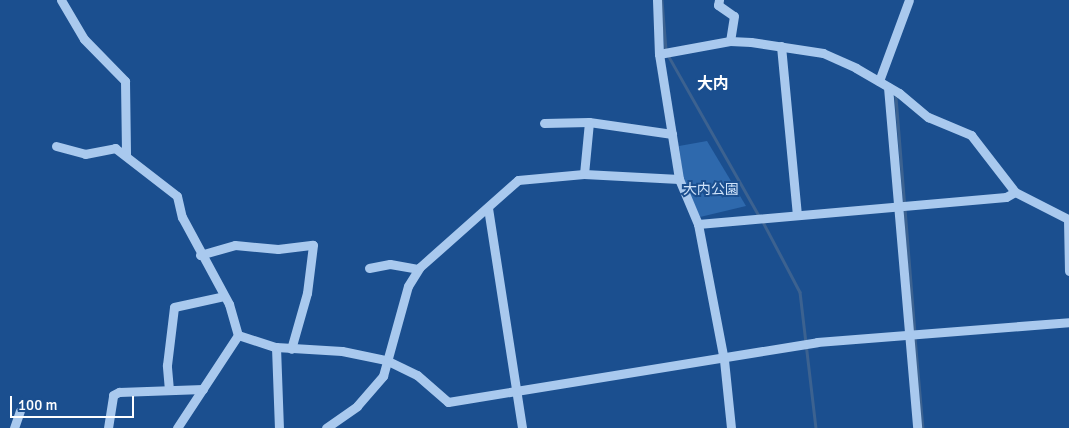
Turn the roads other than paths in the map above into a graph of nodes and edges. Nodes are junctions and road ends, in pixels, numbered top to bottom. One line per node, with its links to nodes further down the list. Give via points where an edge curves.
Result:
1 (61, 0): 14 (street, via 84,40 125,82)
2 (657, 0): 7 (street)
3 (719, 0): 5 (street, via 718,5 734,16)
4 (909, 0): 8 (street)
5 (730, 40): 6 (street); 7 (street)
6 (781, 46): 8 (street, via 823,53); 20 (street)
7 (659, 54): 12 (street)
8 (879, 81): 9 (street)
9 (888, 87): 17 (street, via 928,118 971,135); 18 (street)
10 (589, 122): 11 (street); 12 (street); 15 (street)
11 (544, 123)
12 (672, 134): 16 (street)
13 (56, 146): 14 (street, via 85,154 115,148)
14 (126, 155): 23 (street, via 177,196 182,217)
15 (584, 174): 16 (street); 19 (street, via 518,180)
16 (679, 179): 22 (street)
17 (1015, 192): 18 (street, via 1006,197); 21 (street)
18 (898, 205): 20 (street); 30 (street)
19 (488, 208): 25 (street); 37 (street)
20 (797, 214): 22 (street)
21 (1068, 220): 26 (street)
22 (698, 224): 34 (street)
23 (200, 255): 27 (street); 32 (street, via 235,245 278,249 313,245 307,293)
24 (369, 268): 25 (street, via 390,264)
25 (418, 269): 33 (street)
26 (1069, 271)
27 (224, 296): 29 (street); 36 (street, via 174,307 167,365)
28 (1069, 322): 30 (street)
29 (238, 334): 31 (street); 35 (street)
30 (910, 335): 34 (street, via 800,344); 46 (street)
31 (276, 347): 32 (street); 42 (street)
32 (291, 349): 33 (street, via 342,351)
33 (386, 360): 37 (street, via 417,375 448,402); 43 (street, via 383,376 356,406)
34 (724, 360): 37 (street); 45 (street)
35 (203, 389): 36 (street); 41 (street)
36 (169, 390): 40 (street, via 131,389 113,395)
37 (516, 392): 44 (street)
38 (20, 411): 39 (street)
39 (14, 428)
40 (108, 428)
41 (177, 428)
42 (280, 428)
43 (326, 428)
44 (522, 428)
45 (731, 428)
46 (917, 428)

